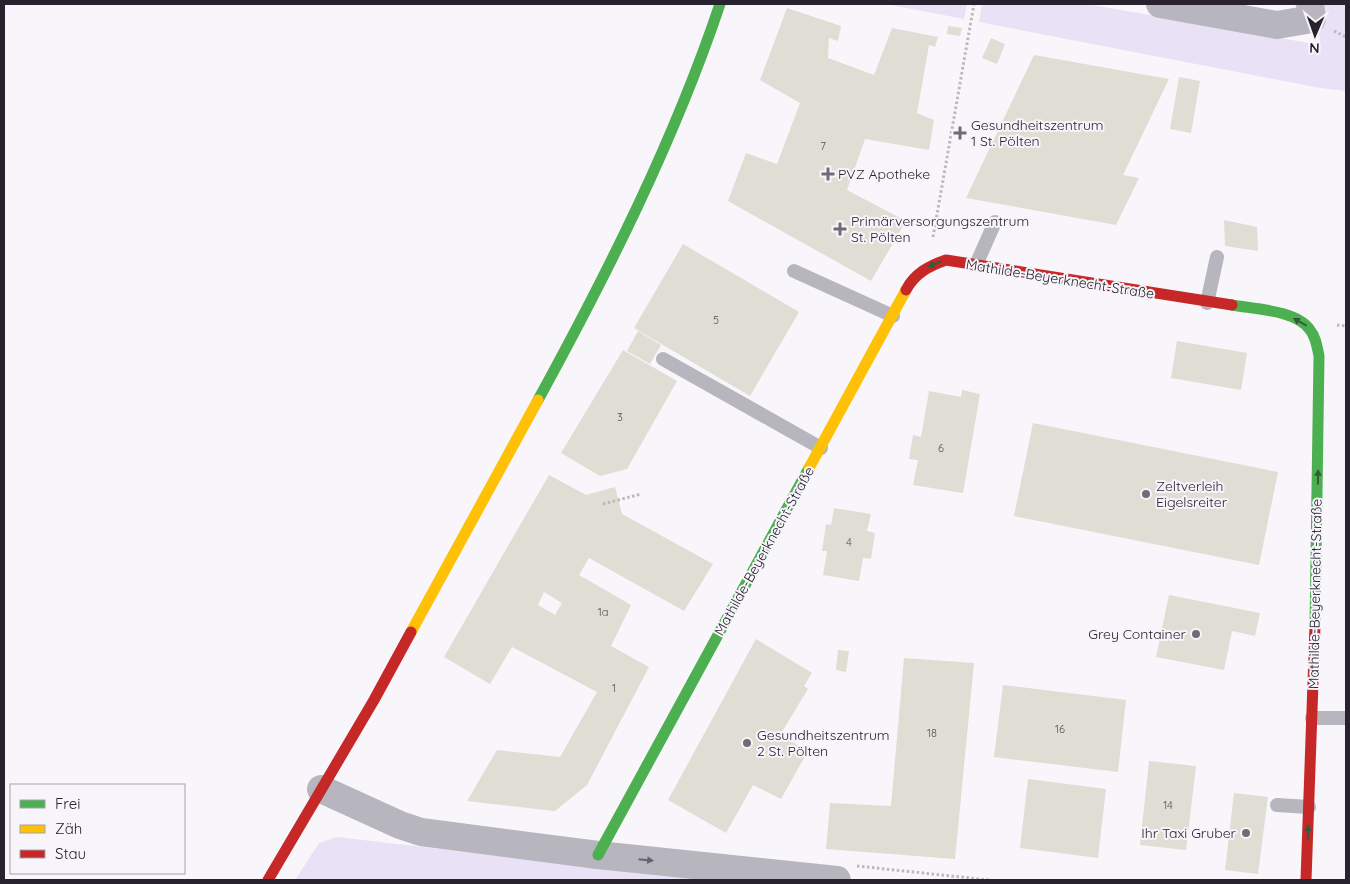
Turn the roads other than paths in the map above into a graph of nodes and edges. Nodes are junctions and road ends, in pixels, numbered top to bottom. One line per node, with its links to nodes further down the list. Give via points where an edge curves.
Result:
1 (720, 4): 14 (street, via 704,52 628,227 567,347 379,691)
2 (1160, 4): 3 (street, via 1277,25)
3 (1311, 11)
4 (996, 222): 6 (lane)
5 (1217, 257): 8 (lane)
6 (976, 265): 8 (street, Mathilde-Beyerknecht-Straße); 9 (street, Mathilde-Beyerknecht-Straße, one-way to 9, via 946,260 928,266 911,281)
7 (794, 270): 9 (lane)
8 (1207, 304): 12 (street, Mathilde-Beyerknecht-Straße, one-way to 8, via 1319,356 1315,336 1304,322 1281,314)
9 (893, 316): 11 (street, Mathilde-Beyerknecht-Straße)
10 (663, 359): 11 (lane)
11 (821, 448): 17 (street, Mathilde-Beyerknecht-Straße)
12 (1312, 718): 13 (lane); 16 (street, Mathilde-Beyerknecht-Straße)
13 (1346, 718)
14 (321, 789): 17 (street, via 421,832); 19 (street)
15 (1277, 805): 16 (lane)
16 (1309, 807): 20 (street, Mathilde-Beyerknecht-Straße, one-way to 16)
17 (598, 855): 18 (street, one-way to 18)
18 (846, 873)
19 (268, 880)
20 (1306, 880)

